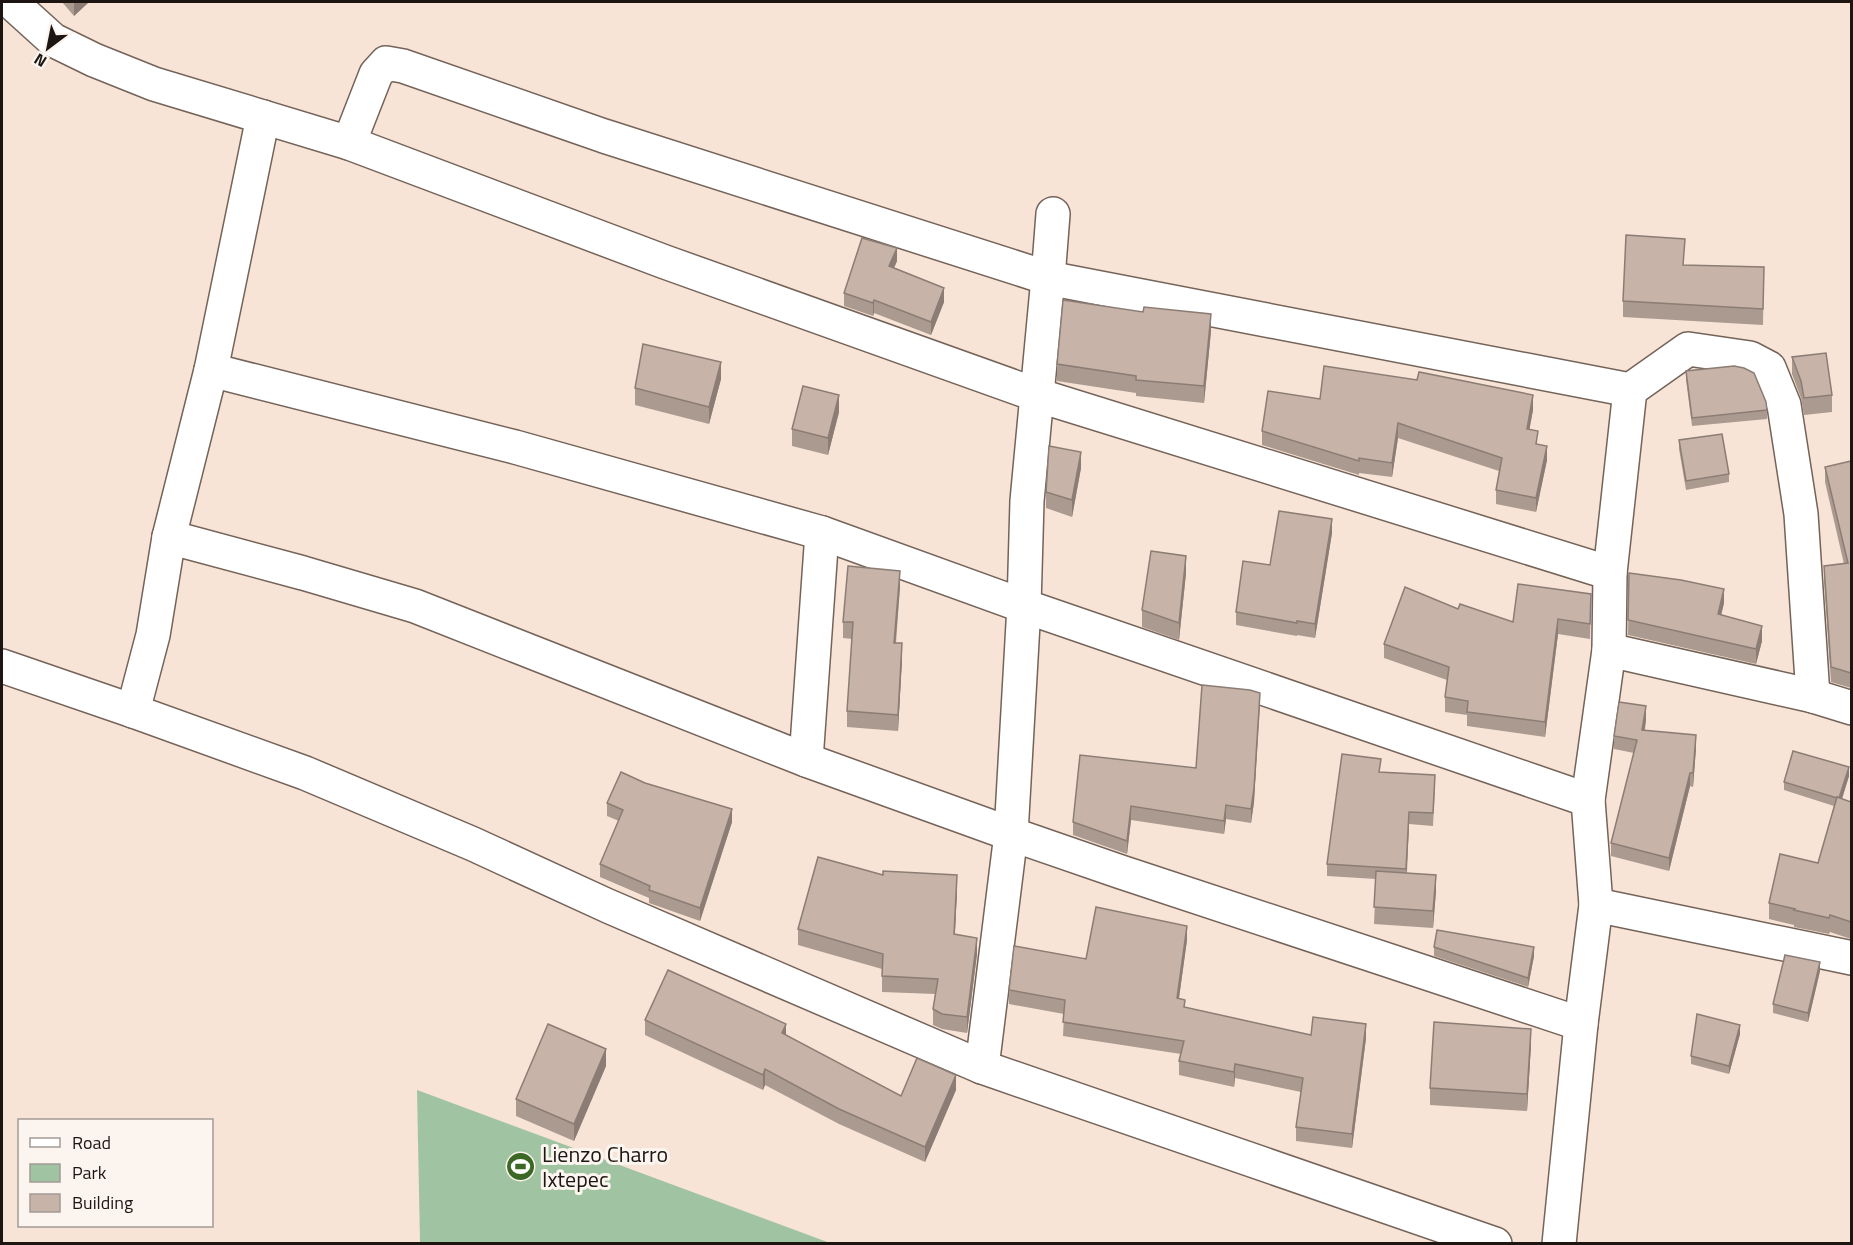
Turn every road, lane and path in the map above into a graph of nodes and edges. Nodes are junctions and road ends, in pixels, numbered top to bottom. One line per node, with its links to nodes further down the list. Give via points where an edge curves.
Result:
1 (11, 2): 2 (street, via 53,40 94,60 154,84)
2 (263, 117): 3 (street); 6 (street)
3 (349, 143): 5 (street, via 376,74 386,63 403,66 604,136); 8 (street, via 665,262)
4 (1053, 214): 5 (street)
5 (1048, 278): 7 (street); 8 (street)
6 (211, 370): 9 (street, via 515,447); 10 (street)
7 (1630, 390): 11 (street); 15 (street, via 1688,349 1750,358 1769,368 1784,405 1802,514)
8 (1037, 395): 11 (street); 12 (street, via 1027,501)
9 (822, 533): 12 (street); 18 (street)
10 (169, 537): 17 (street, via 153,635); 18 (street, via 415,606)
11 (1610, 573): 13 (street)
12 (1024, 606): 19 (street); 20 (street)
13 (1609, 650): 15 (street); 19 (street)
14 (2, 666): 17 (street)
15 (1812, 696): 16 (street)
16 (1851, 708)
17 (133, 711): 24 (street, via 305,773)
18 (806, 760): 20 (street)
19 (1588, 800): 21 (street)
20 (1011, 834): 23 (street); 24 (street)
21 (1596, 905): 22 (street); 23 (street)
22 (1851, 958)
23 (1581, 1024): 27 (street)
24 (982, 1067): 25 (street)
25 (1440, 1234): 26 (street)
26 (1495, 1244)
27 (1559, 1244)

